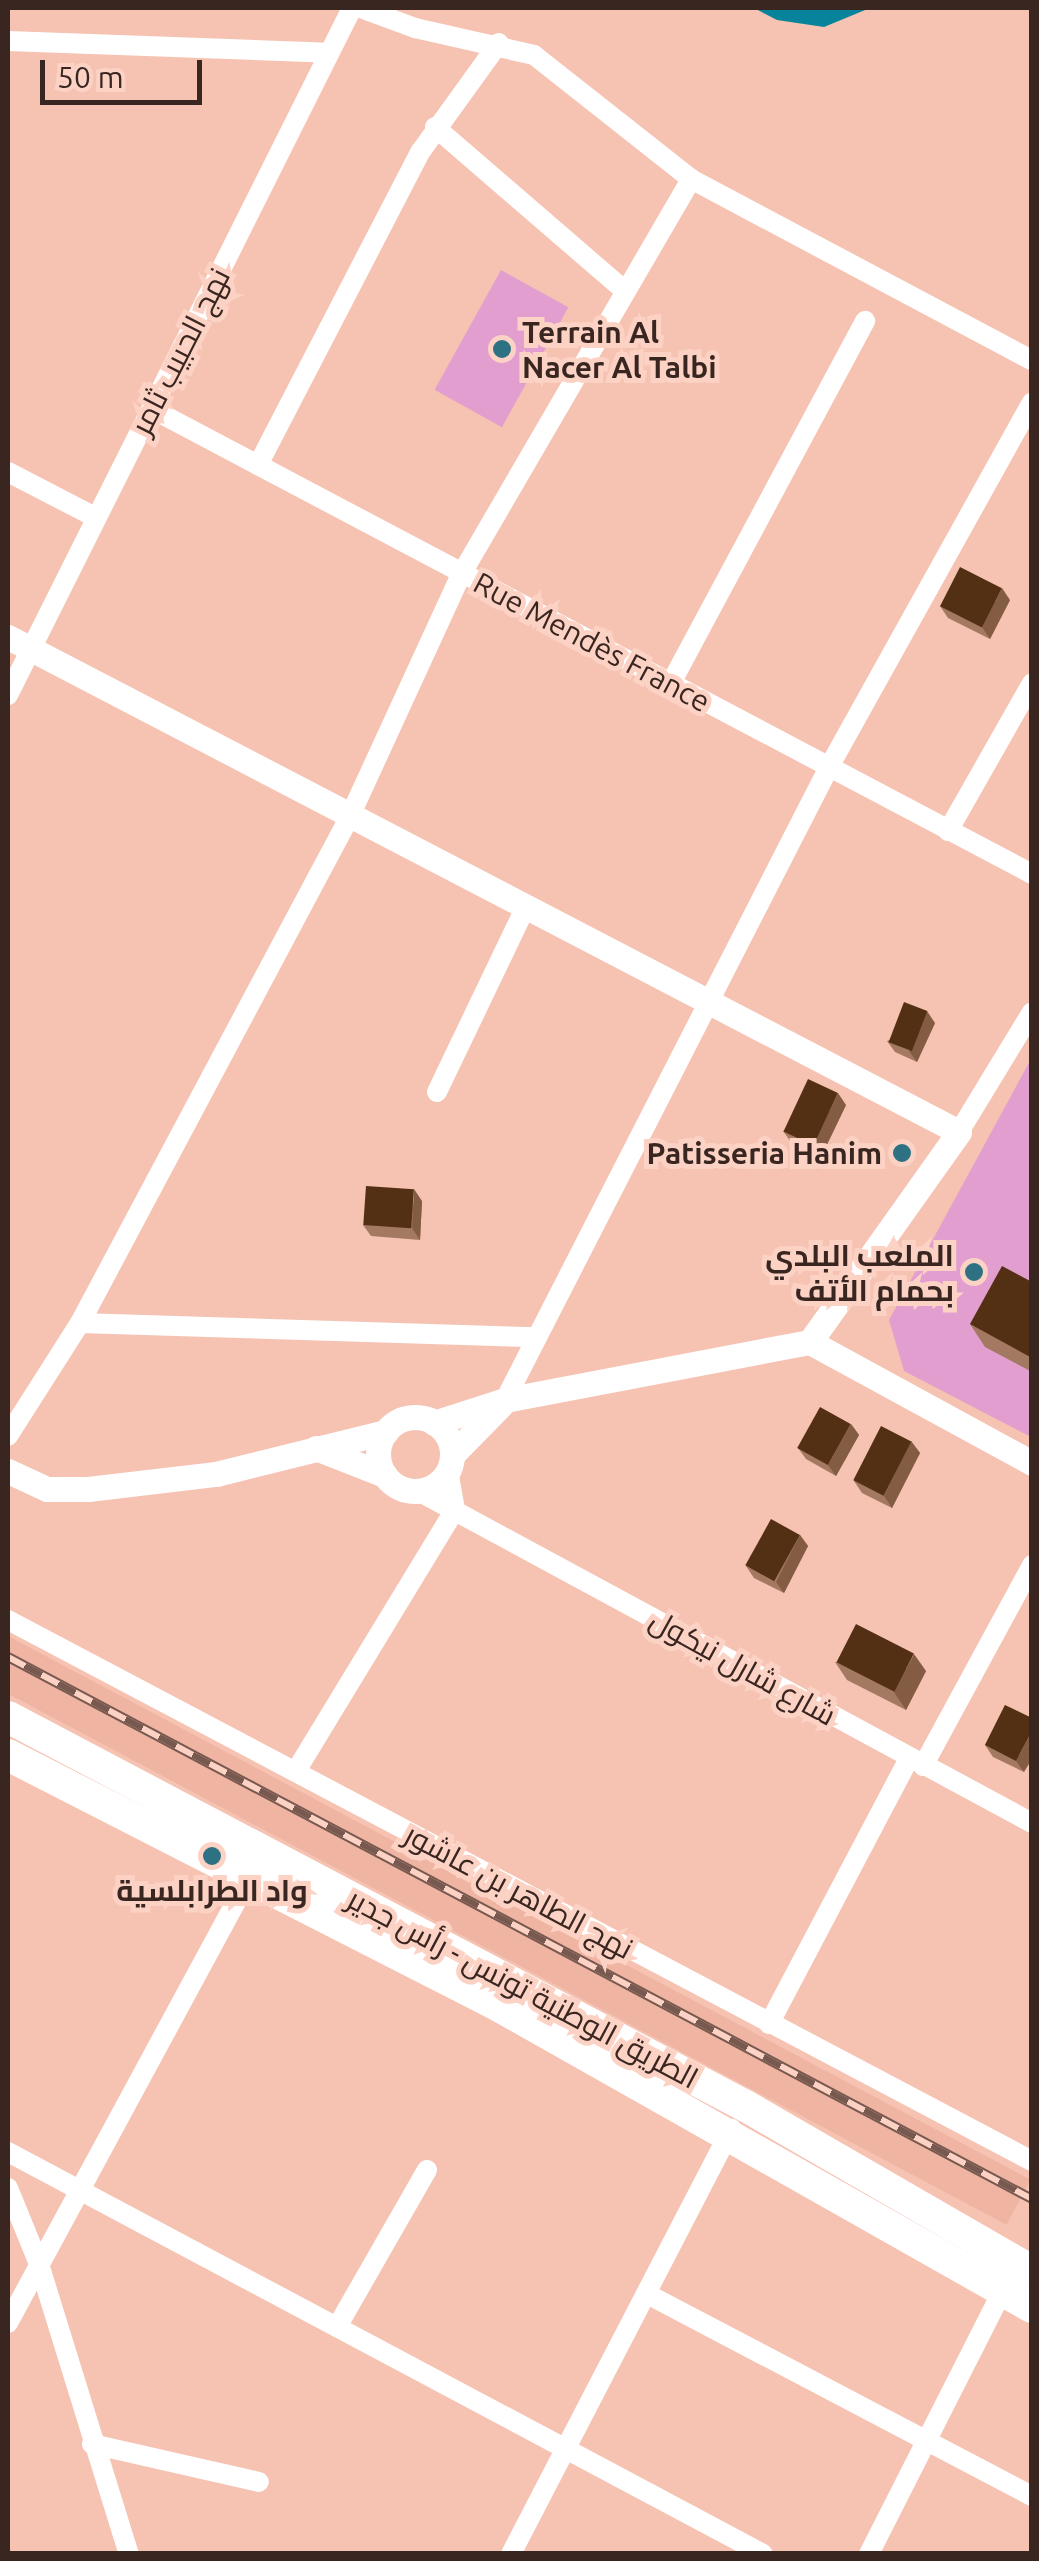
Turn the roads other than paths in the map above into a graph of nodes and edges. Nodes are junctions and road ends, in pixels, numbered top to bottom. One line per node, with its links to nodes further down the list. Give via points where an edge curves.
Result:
1 (352, 8): 5 (street, نهج الحبيب ثامر)
2 (361, 8): 4 (street, via 414,28)
3 (8, 41): 5 (street)
4 (499, 43): 6 (street); 7 (street, via 564,74)
5 (328, 54): 12 (street, نهج الحبيب ثامر)
6 (435, 127): 8 (street); 13 (street)
7 (691, 179): 8 (street); 10 (street)
8 (624, 289): 16 (street)
9 (865, 321): 20 (street)
10 (1032, 360)
11 (1032, 403): 22 (street)
12 (152, 409): 13 (street, Rue Mendès France); 15 (street, نهج الحبيب ثامر)
13 (258, 465): 16 (street, Rue Mendès France)
14 (8, 472): 15 (street)
15 (93, 516): 18 (street, نهج الحبيب ثامر)
16 (462, 573): 20 (street, Rue Mendès France); 23 (street)
17 (8, 637): 18 (street)
18 (33, 651): 21 (street, نهج الحبيب ثامر); 23 (street)
19 (1032, 683): 24 (street)
20 (671, 684): 22 (street, Rue Mendès France)
21 (8, 694)
22 (829, 767): 24 (street, Rue Mendès France); 27 (street)
23 (350, 816): 26 (street); 31 (street)
24 (948, 830): 25 (street, Rue Mendès France)
25 (1032, 874)
26 (525, 908): 27 (street); 29 (street)
27 (711, 1006): 30 (street); 32 (street)
28 (1032, 1012): 30 (street)
29 (437, 1092)
30 (960, 1132): 33 (street)
31 (80, 1323): 32 (street); 37 (street)
32 (537, 1337): 34 (street)
33 (810, 1342): 34 (street); 39 (street)
34 (505, 1400): 35 (street); 40 (street)
35 (434, 1423): 36 (street, via 405,1419); 40 (street)
36 (386, 1432): 38 (street); 42 (street, via 378,1453)
37 (8, 1436)
38 (316, 1448): 41 (street, via 216,1474 88,1490 47,1490); 42 (street)
39 (1032, 1462)
40 (450, 1463): 43 (street); 44 (street)
41 (8, 1472)
42 (385, 1475): 43 (street)
43 (418, 1490): 44 (street, شارع شارل نيكول)
44 (455, 1509): 49 (street, شارع شارل نيكول); 50 (street)
45 (1032, 1565): 49 (street)
46 (8, 1620): 50 (street, نهج الطاهر بن عاشور)
47 (8, 1717): 54 (highway, الطريق الوطنية تونس - رأس جدير)
48 (8, 1755): 52 (highway, الطريق الوطنية تونس - رأس جدير)
49 (916, 1762): 51 (street, شارع شارل نيكول); 53 (street)
50 (296, 1771): 53 (street, نهج الطاهر بن عاشور)
51 (1032, 1824)
52 (251, 1874): 54 (highway, الطريق الوطنية تونس - رأس جدير); 59 (street)
53 (769, 2024): 56 (street, نهج الطاهر بن عاشور)
54 (737, 2119): 61 (highway, الطريق الوطنية تونس - رأس جدير); 63 (highway, الطريق الوطنية تونس - رأس جدير); 64 (street)
55 (8, 2152): 59 (street)
56 (1032, 2161)
57 (427, 2170): 67 (street)
58 (8, 2188): 60 (street)
59 (78, 2190): 60 (street); 67 (street)
60 (35, 2270): 62 (street); 66 (street); 69 (street)
61 (1032, 2272)
62 (8, 2283)
63 (1002, 2292): 65 (highway, الطريق الوطنية تونس - رأس جدير); 68 (street)
64 (649, 2295): 68 (street); 70 (street)
65 (1032, 2307)
66 (8, 2322)
67 (337, 2327): 70 (street)
68 (927, 2441): 72 (street); 76 (street)
69 (92, 2444): 71 (street); 73 (street)
70 (568, 2450): 74 (street); 75 (street)
71 (258, 2482)
72 (1032, 2496)
73 (129, 2554)
74 (511, 2554)
75 (763, 2554)
76 (870, 2554)

